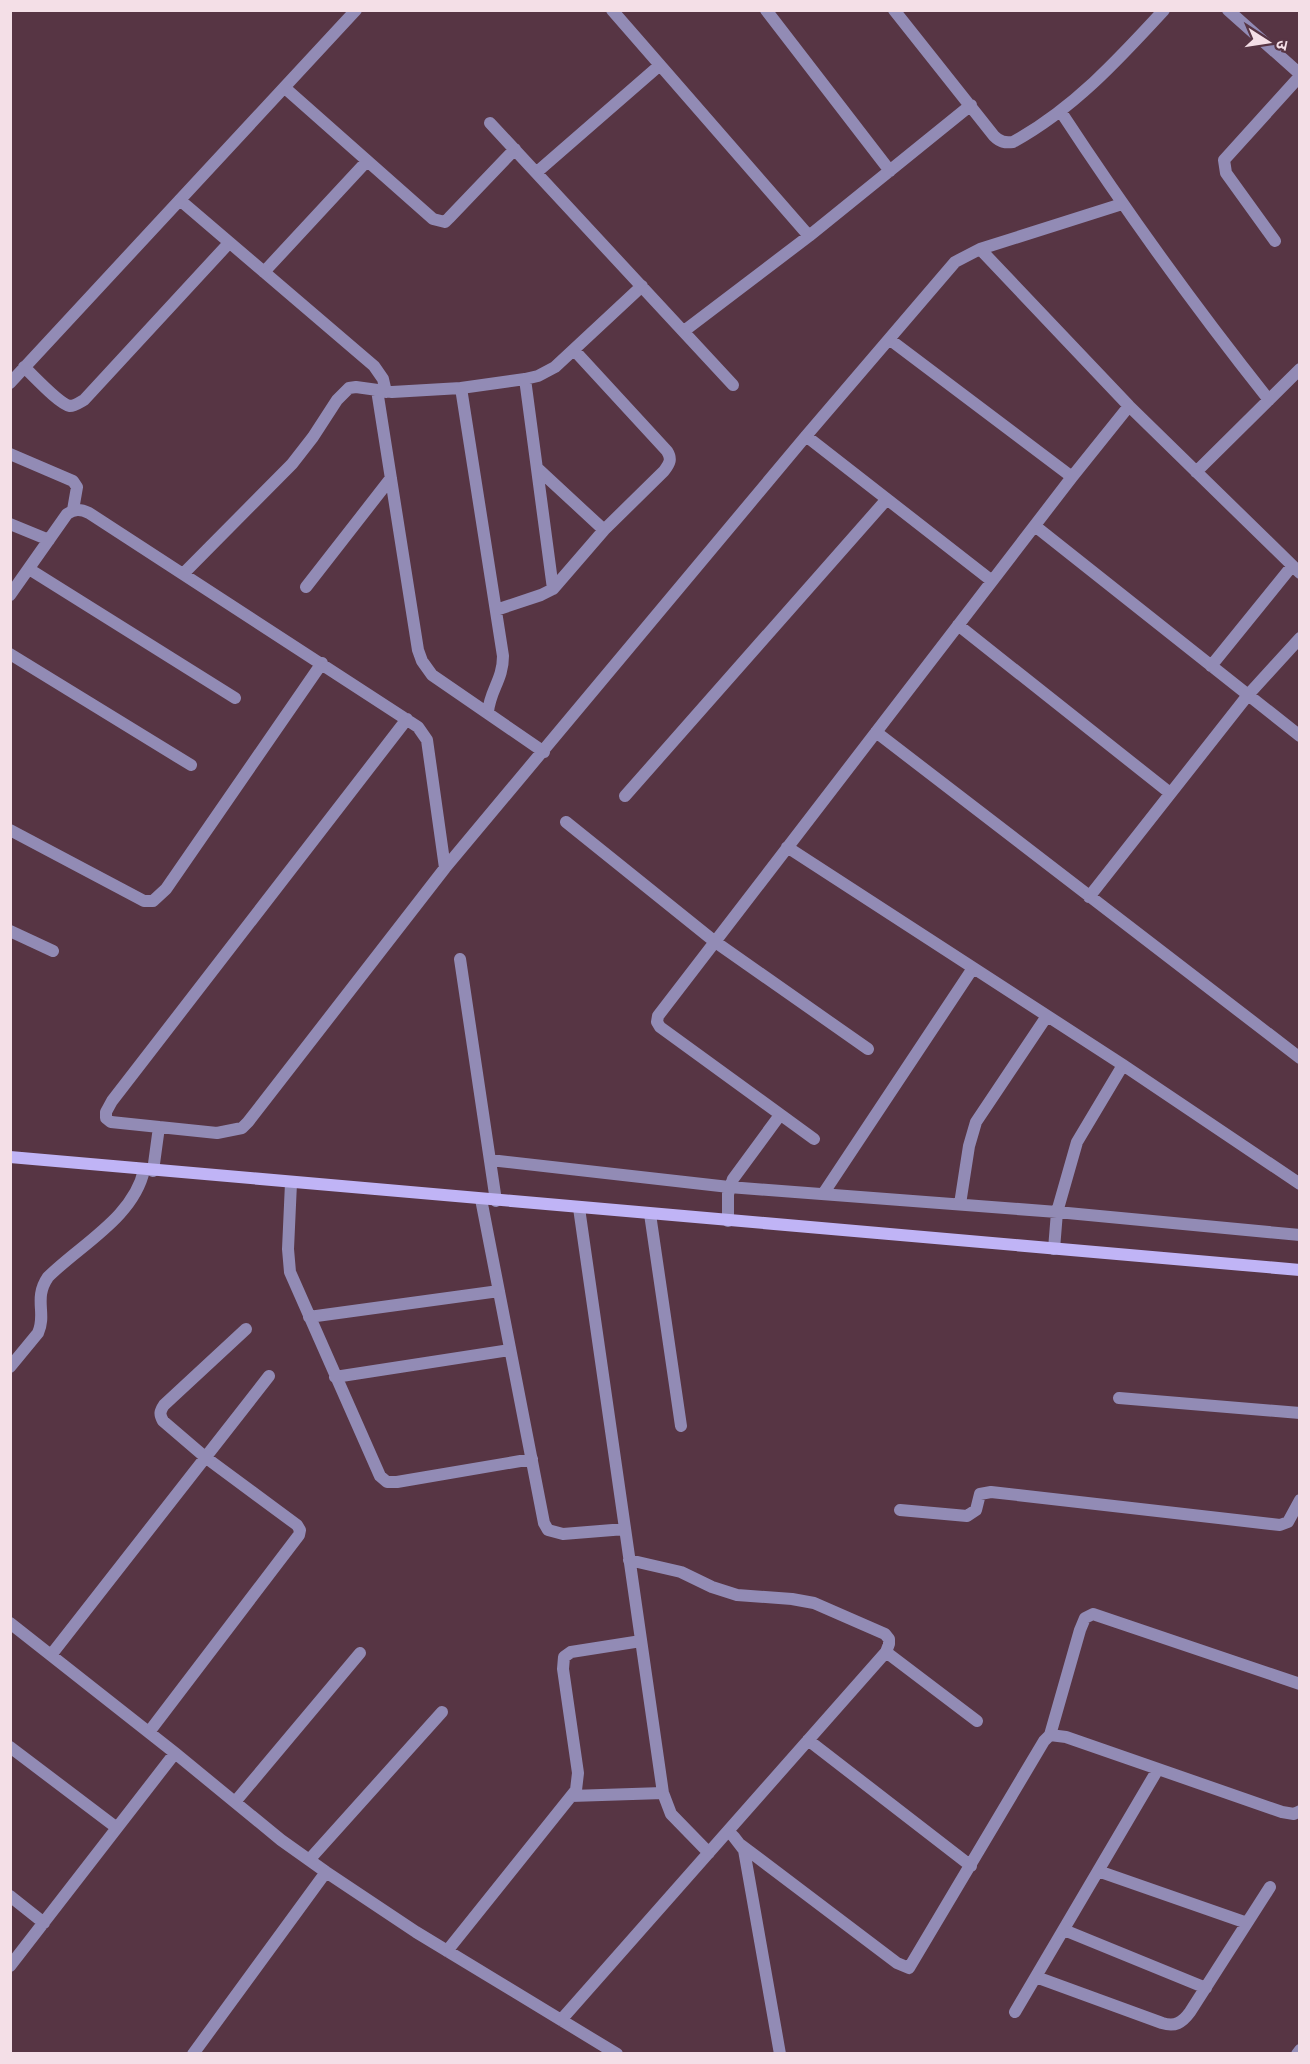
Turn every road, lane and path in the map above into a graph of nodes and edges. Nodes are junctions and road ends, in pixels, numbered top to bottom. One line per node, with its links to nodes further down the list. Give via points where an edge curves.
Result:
1 (356, 10): 9 (street)
2 (612, 10): 7 (street)
3 (766, 10): 15 (street)
4 (894, 10): 10 (street)
5 (1164, 10): 11 (street, via 1118,61)
6 (1228, 10): 8 (street)
7 (660, 65): 16 (street); 19 (street)
8 (1299, 75): 20 (street, via 1224,160 1226,173)
9 (285, 88): 14 (street); 17 (street)
10 (971, 105): 11 (street, via 994,136 1006,143); 15 (street)
11 (1060, 112): 18 (street)
12 (490, 123): 13 (street)
13 (515, 150): 14 (street, via 445,222 434,219); 16 (street)
14 (367, 161): 23 (street)
15 (890, 171): 19 (street)
16 (537, 172): 24 (street)
17 (181, 201): 21 (street); 28 (street)
18 (1122, 204): 22 (street); 35 (street)
19 (809, 236): 25 (street)
20 (1275, 241)
21 (229, 243): 23 (street); 28 (street, via 77,405 62,402)
22 (980, 249): 26 (street, via 955,262); 36 (street)
23 (264, 272): 34 (street, via 374,366 383,379)
24 (642, 286): 25 (street); 27 (street)
25 (684, 331): 32 (street)
26 (889, 339): 37 (street); 41 (street)
27 (574, 350): 30 (street, via 555,367); 47 (street, via 670,457 664,471)
28 (24, 367): 31 (street)
29 (1299, 369): 35 (street)
30 (525, 379): 33 (street); 39 (street)
31 (10, 383)
32 (733, 385)
33 (461, 388): 34 (street); 56 (street)
34 (382, 391): 42 (street); 51 (street, via 356,387 343,393 292,464)
35 (1269, 400): 40 (street)
36 (1130, 406): 40 (street); 41 (street)
37 (806, 436): 43 (street); 68 (street)
38 (10, 454): 44 (street, via 73,481 77,487)
39 (537, 468): 47 (street); 54 (street)
40 (1196, 472): 50 (street)
41 (1072, 477): 46 (street)
42 (391, 478): 53 (street); 64 (street, via 422,661 432,675)
43 (887, 499): 52 (street); 71 (street)
44 (73, 510): 48 (street); 51 (street, via 89,513)
45 (10, 524): 48 (street)
46 (1035, 526): 52 (street); 61 (street)
47 (604, 530): 54 (street)
48 (50, 540): 49 (street)
49 (28, 569): 55 (street); 63 (street)
50 (1296, 570): 61 (street)
51 (183, 574): 60 (street)
52 (992, 581): 57 (street)
53 (306, 586)
54 (553, 589): 56 (street)
55 (10, 595)
56 (496, 610): 64 (street, via 503,667)
57 (958, 625): 66 (street); 70 (street)
58 (1299, 638): 62 (street)
59 (10, 654): 69 (street)
60 (322, 663): 65 (street); 73 (street, via 166,889 153,902 144,901)
61 (1211, 666): 62 (street)
62 (1248, 695): 67 (street); 70 (street)
63 (235, 698)
64 (488, 712): 68 (street)
65 (407, 718): 75 (street, via 427,740); 87 (street, via 106,1112 111,1122)
66 (876, 732): 74 (street); 76 (street)
67 (1299, 736)
68 (544, 752): 75 (street)
69 (191, 765)
70 (1170, 793): 76 (street)
71 (625, 796)
72 (567, 822): 78 (street)
73 (10, 830)
74 (787, 848): 78 (street); 81 (street)
75 (446, 868): 87 (street, via 242,1128 217,1133)
76 (1089, 897): 84 (street)
77 (10, 931): 79 (street)
78 (714, 941): 83 (street); 86 (street, via 662,1009 657,1022 660,1028)
79 (53, 951)
80 (460, 959): 90 (street)
81 (973, 969): 82 (street); 95 (street)
82 (1047, 1016): 85 (street); 98 (street, via 976,1122)
83 (868, 1049)
84 (1299, 1058)
85 (1123, 1065): 93 (street); 102 (street, via 1077,1142)
86 (780, 1114): 88 (street); 94 (street, via 739,1168)
87 (159, 1127): 91 (street)
88 (814, 1139)
89 (10, 1158): 91 (street)
90 (490, 1160): 94 (street); 96 (street)
91 (151, 1167): 92 (street); 110 (street, via 136,1192 104,1229 48,1276 40,1295 41,1326)
92 (291, 1183): 97 (street); 107 (street, via 288,1261)
93 (1299, 1184)
94 (729, 1190): 95 (street); 101 (street)
95 (823, 1194): 98 (street)
96 (495, 1196): 97 (street); 99 (street)
97 (481, 1199): 106 (street)
98 (960, 1204): 102 (street)
99 (579, 1208): 100 (street); 120 (street)
100 (650, 1214): 101 (street); 115 (street)
101 (728, 1216): 104 (street)
102 (1057, 1216): 103 (street); 104 (street)
103 (1299, 1235)
104 (1054, 1244): 105 (street)
105 (1299, 1270)
106 (499, 1291): 107 (street); 109 (street)
107 (309, 1317): 112 (street)
108 (246, 1329): 116 (street, via 160,1411 163,1421)
109 (510, 1350): 112 (street); 117 (street)
110 (10, 1367)
111 (269, 1376): 116 (street)
112 (335, 1377): 117 (street, via 377,1471 387,1482)
113 (1119, 1398): 114 (street)
114 (1299, 1413)
115 (681, 1426)
116 (205, 1457): 126 (street); 130 (street, via 297,1525 299,1535)
117 (532, 1459): 120 (street, via 548,1530 563,1534)
118 (1299, 1500): 119 (street, via 1288,1522 1280,1525 992,1492 980,1494 976,1510 967,1516)
119 (900, 1510)
120 (625, 1529): 121 (street)
121 (629, 1560): 123 (street); 124 (street, via 681,1572 725,1593 814,1603 885,1634 889,1639)
122 (10, 1623): 126 (street)
123 (640, 1641): 136 (street); 137 (street, via 564,1656 578,1773 578,1785)
124 (886, 1652): 129 (street); 132 (street)
125 (360, 1653): 138 (street)
126 (51, 1655): 130 (street)
127 (1299, 1684): 131 (street, via 1093,1614 1085,1618 1080,1630)
128 (442, 1712): 144 (street)
129 (977, 1721)
130 (149, 1732): 134 (street)
131 (1050, 1736): 135 (street, via 1066,1737); 145 (street)
132 (808, 1740): 141 (street); 145 (street)
133 (10, 1747): 140 (street)
134 (175, 1753): 138 (street); 140 (street)
135 (1158, 1769): 139 (street, via 1282,1812); 146 (street)
136 (663, 1793): 137 (street); 143 (street, via 671,1814)
137 (571, 1796): 153 (street)
138 (235, 1802): 144 (street)
139 (1299, 1811)
140 (117, 1828): 150 (street)
141 (728, 1831): 142 (street); 143 (street)
142 (741, 1845): 145 (street, via 897,1963 909,1968); 162 (street)
143 (709, 1853): 158 (street)
144 (309, 1860): 147 (street)
145 (971, 1866)
146 (1098, 1871): 151 (street); 152 (street)
147 (326, 1872): 153 (street); 160 (street)
148 (1270, 1887): 151 (street)
149 (10, 1896): 150 (street)
150 (44, 1923): 154 (street)
151 (1247, 1923): 156 (street)
152 (1064, 1930): 155 (street); 156 (street)
153 (447, 1951): 158 (street)
154 (10, 1966)
155 (1036, 1977): 156 (street, via 1170,2025 1184,2019); 157 (street)
156 (1206, 1988)
157 (1015, 2012)
158 (561, 2020): 161 (street)
159 (1299, 2050): 163 (street)
160 (193, 2054)
161 (616, 2054)
162 (780, 2054)
163 (1297, 2054)

